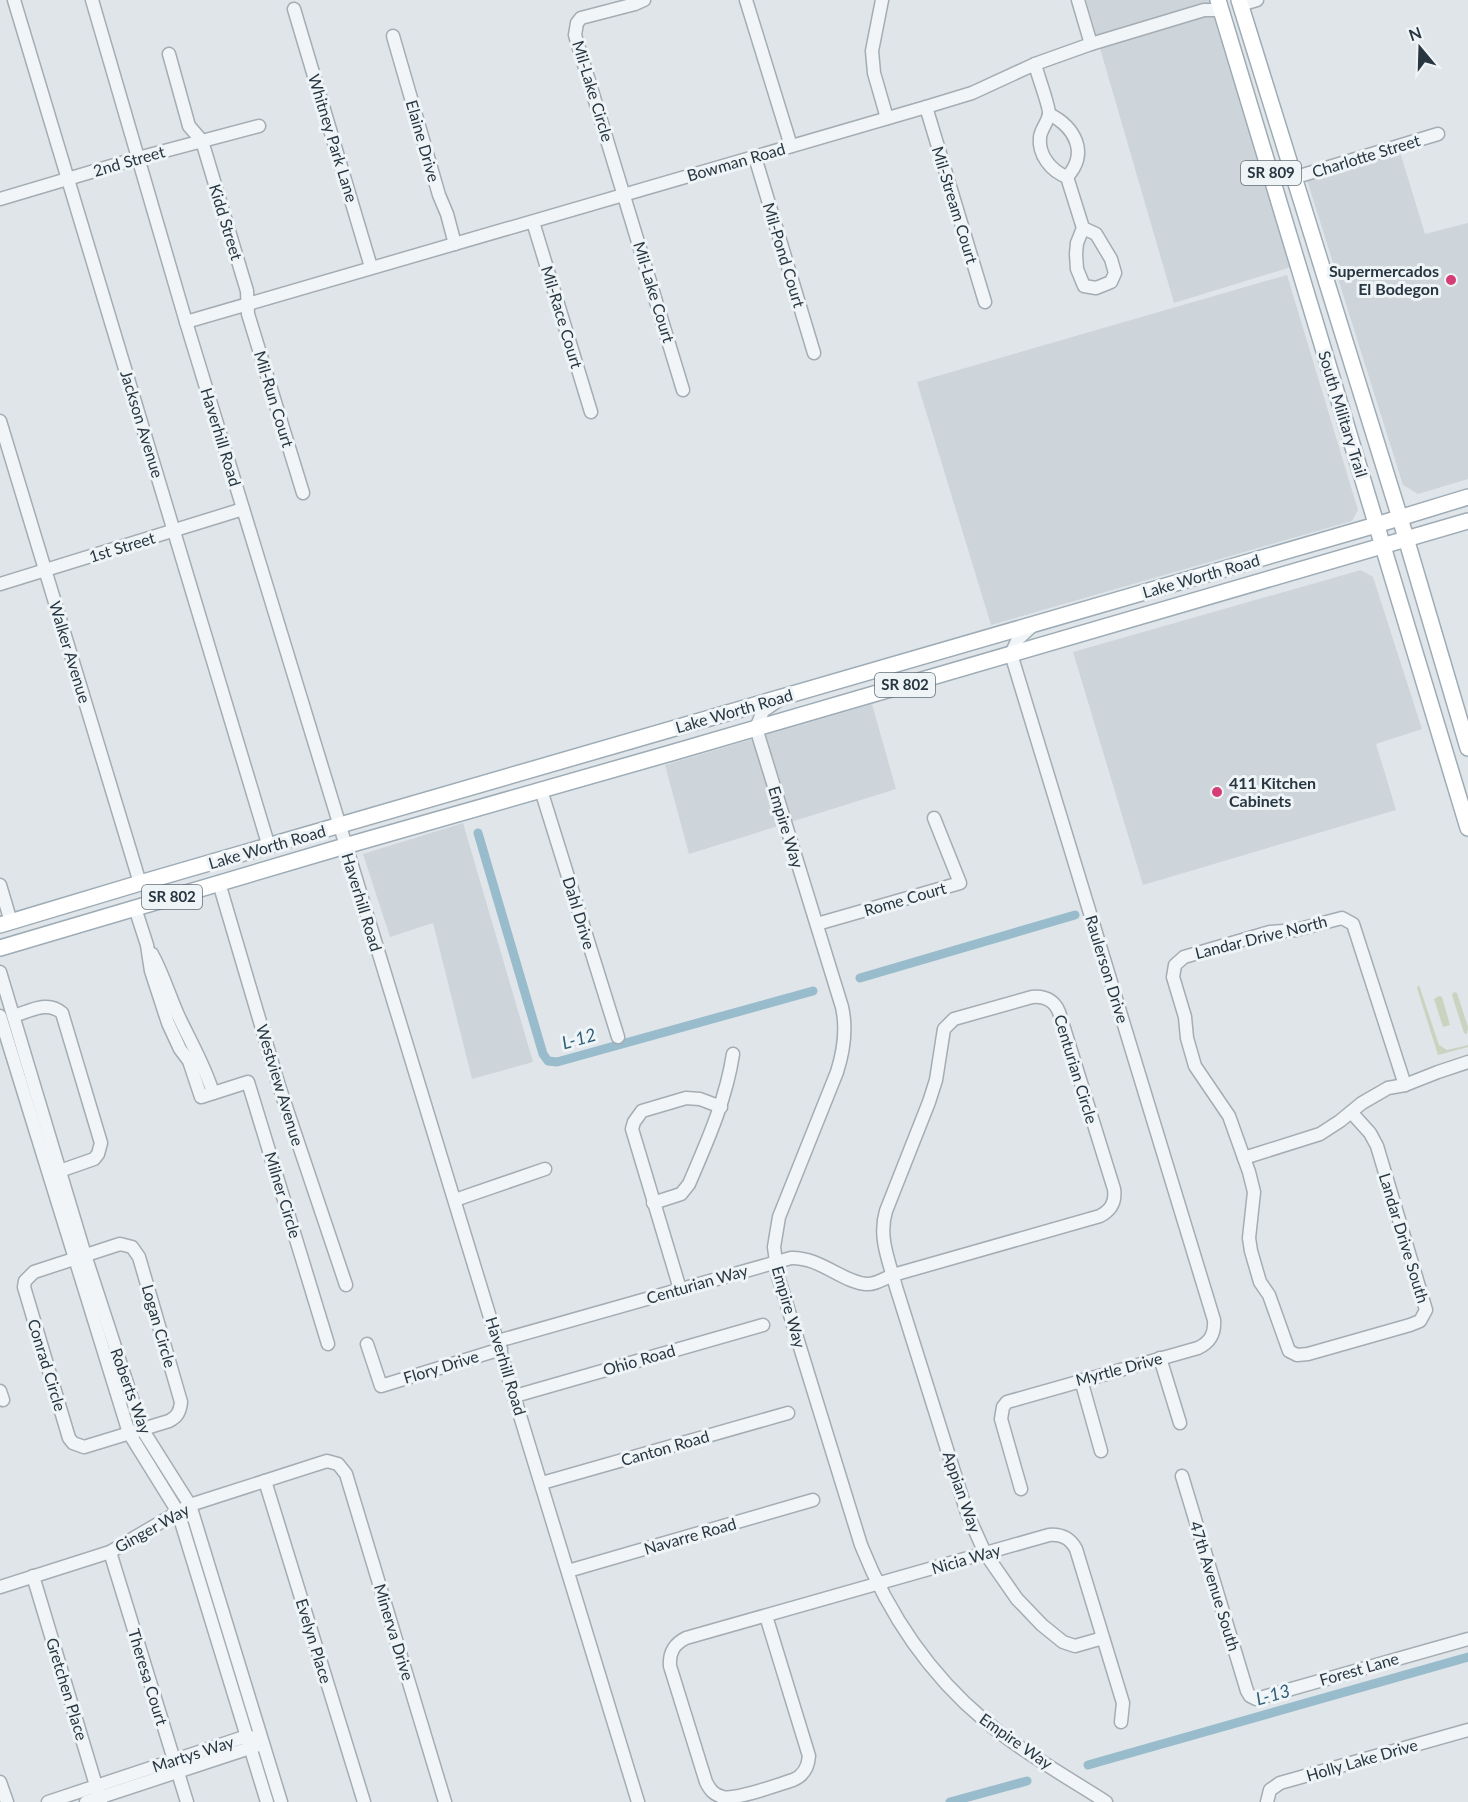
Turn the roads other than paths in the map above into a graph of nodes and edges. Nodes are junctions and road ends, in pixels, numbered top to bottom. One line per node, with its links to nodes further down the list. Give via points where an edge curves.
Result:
1 (14, 0): 26 (street, Jackson Avenue)
2 (92, 0): 23 (street, Haverhill Road)
3 (644, 0): 27 (street, Mil-Lake Circle, via 587,15 575,29)
4 (746, 0): 20 (street)
5 (882, 0): 16 (street, via 872,51)
6 (1078, 0): 11 (street)
7 (1257, 0): 8 (street, Bowman Road)
8 (1229, 3): 11 (street, Bowman Road); 21 (main road, South Military Trail / SR 809); 25 (main road, South Military Trail / SR 809)
9 (294, 9): 32 (street, Whitney Park Lane)
10 (393, 36): 31 (street, Elaine Drive)
11 (1090, 44): 13 (street, Bowman Road)
12 (169, 54): 19 (street, Kidd Street, via 189,126)
13 (1035, 64): 14 (street, Bowman Road, via 972,93); 15 (street)
14 (926, 107): 16 (street, Bowman Road); 34 (street, Mil-Stream Court)
15 (1049, 114): 24 (street, via 1040,136 1042,150 1056,173); 24 (street, via 1070,129 1077,144 1074,169)
16 (887, 118): 20 (street, Bowman Road)
17 (259, 126): 19 (street, 2nd Street)
18 (1438, 134): 25 (street, Charlotte Street)
19 (202, 141): 23 (street, 2nd Street); 35 (street, Kidd Street, via 247,291)
20 (791, 146): 22 (street, Bowman Road)
21 (1262, 146): 33 (main road, via 1270,151 1305,264); 45 (main road, South Military Trail / SR 809)
22 (755, 157): 27 (street, Bowman Road); 37 (street, Mil-Pond Court)
23 (138, 158): 26 (street, 2nd Street); 36 (street, Haverhill Road)
24 (1067, 177): 30 (street)
25 (1293, 178): 33 (main road, South Military Trail / SR 809)
26 (67, 179): 28 (street, 2nd Street); 47 (street, Jackson Avenue)
27 (624, 195): 29 (street, Bowman Road); 38 (street, Mil-Lake Court)
28 (0, 199)
29 (533, 222): 31 (street, Bowman Road); 39 (street, Mil-Race Court)
30 (1083, 228): 30 (street, via 1077,243 1077,269 1084,286 1096,288 1111,282 1115,273 1104,245 1096,234)
31 (455, 244): 32 (street, Bowman Road)
32 (371, 267): 35 (street, Bowman Road)
33 (1324, 278): 44 (main road, South Military Trail / SR 809)
34 (985, 302)
35 (247, 303): 36 (street, Bowman Road); 41 (street, Mil-Run Court)
36 (186, 322): 43 (street, Haverhill Road)
37 (814, 353)
38 (683, 390)
39 (591, 412)
40 (0, 421): 50 (street, Walker Avenue)
41 (303, 494)
42 (1468, 497): 44 (main road, Lake Worth Road / SR 802)
43 (243, 509): 47 (street, 1st Street); 59 (street, Haverhill Road)
44 (1400, 518): 45 (main road, Lake Worth Road / SR 802); 48 (main road, South Military Trail / SR 809)
45 (1376, 525): 49 (main road, South Military Trail / SR 809); 52 (main road, Lake Worth Road / SR 802)
46 (1467, 525): 48 (main road, Lake Worth Road / SR 802)
47 (174, 531): 50 (street, 1st Street); 62 (street, Jackson Avenue)
48 (1406, 540): 49 (main road, Lake Worth Road / SR 802); 56 (main road, South Military Trail)
49 (1382, 546): 53 (main road, Lake Worth Road / SR 802); 60 (main road, South Military Trail)
50 (45, 570): 51 (street, 1st Street); 63 (street, Walker Avenue)
51 (0, 584)
52 (1032, 626): 53 (street, via 1018,639); 54 (main road, Lake Worth Road / SR 802)
53 (1011, 654): 55 (main road, Lake Worth Road / SR 802); 91 (street, Raulerson Drive)
54 (782, 697): 55 (street, via 763,711); 59 (main road, Lake Worth Road / SR 802)
55 (756, 728): 57 (main road, Lake Worth Road / SR 802); 69 (street, Empire Way)
56 (1468, 748)
57 (541, 790): 61 (main road, Lake Worth Road / SR 802); 74 (street, Dahl Drive)
58 (934, 818): 69 (street, Rome Court, via 960,883)
59 (339, 826): 61 (street, Haverhill Road); 62 (main road, Lake Worth Road / SR 802)
60 (1468, 828)
61 (345, 846): 64 (main road, Lake Worth Road / SR 802); 84 (street, Haverhill Road)
62 (268, 847): 63 (main road, Lake Worth Road / SR 802)
63 (140, 883): 67 (main road, via 125,902); 68 (main road, Lake Worth Road / SR 802)
64 (219, 883): 66 (main road, Lake Worth Road / SR 802); 89 (street, Westview Avenue, via 279,1086)
65 (0, 885): 68 (street)
66 (135, 908): 67 (main road, Lake Worth Road / SR 802); 93 (street, Milner Circle, via 168,1023 207,1095 248,1082)
67 (102, 918): 70 (main road, Lake Worth Road / SR 802)
68 (6, 923)
69 (817, 924): 87 (street, Empire Way, via 842,1006 844,1044 837,1072 779,1217)
70 (0, 948)
71 (0, 972): 73 (street, Roberts Way)
72 (0, 1016): 83 (street, Roberts Way)
73 (14, 1016): 82 (street, Roberts Way); 82 (street, via 46,1006 58,1009 65,1019 101,1143 94,1159)
74 (618, 1037)
75 (733, 1054): 78 (street)
76 (1468, 1062): 77 (street)
77 (1405, 1085): 79 (street, via 1388,1088); 80 (street, Landar Drive North, via 1353,924 1348,920 1276,931 1184,957 1173,971 1187,1038 1196,1066 1229,1116)
78 (721, 1107): 85 (street, via 689,1185 681,1194); 85 (street, via 686,1098 637,1116 633,1136)
79 (1351, 1112): 80 (street, via 1320,1134); 80 (street, Landar Drive South, via 1374,1139 1425,1303 1420,1321 1308,1354 1298,1355 1289,1350 1251,1251 1254,1192)
80 (1244, 1158)
81 (545, 1169): 84 (street)
82 (61, 1171): 83 (street); 86 (street, Roberts Way)
83 (48, 1175): 86 (street, Roberts Way)
84 (455, 1200): 95 (street, Haverhill Road)
85 (653, 1203): 90 (street)
86 (80, 1256): 101 (street, Roberts Way); 101 (street, Logan Circle, via 120,1244 132,1247 139,1257 181,1402 174,1419); 102 (street, Roberts Way); 102 (street, Conrad Circle, via 34,1272 24,1287 69,1438 84,1447)
87 (775, 1262): 88 (street, Centurian Way, via 805,1259 865,1284); 90 (street, Centurian Way); 116 (street, Empire Way, via 861,1545)
88 (893, 1275): 88 (street, Centurian Circle, via 1100,1216 1111,1208 1114,1189 1059,1012 1052,1001 1032,997 954,1019 944,1029 936,1080 884,1218 883,1240); 113 (street, Appian Way, via 967,1513)
89 (346, 1285)
90 (680, 1289): 95 (street, Centurian Way)
91 (1214, 1320): 96 (street, Myrtle Drive, via 1213,1335 1204,1345)
92 (763, 1324): 98 (street, Ohio Road)
93 (328, 1344)
94 (367, 1344): 95 (street, Flory Drive, via 381,1386)
95 (499, 1345): 98 (street, Haverhill Road)
96 (1160, 1358): 97 (street, Myrtle Drive); 100 (street)
97 (1081, 1380): 103 (street); 108 (street, Myrtle Drive, via 1007,1402 1003,1407 1001,1419)
98 (515, 1396): 107 (street, Haverhill Road)
99 (788, 1413): 107 (street, Canton Road)
100 (1180, 1423)
101 (142, 1429): 102 (street, Conrad Circle); 110 (street, Roberts Way)
102 (129, 1434): 111 (street, Roberts Way)
103 (1101, 1452)
104 (338, 1464): 106 (street, Ginger Way, via 327,1461); 136 (street, Minerva Drive, via 346,1474)
105 (1182, 1476): 121 (street, 47th Avenue South)
106 (265, 1481): 110 (street, Ginger Way); 135 (street, Evelyn Place)
107 (542, 1483): 114 (street, Haverhill Road)
108 (1021, 1489)
109 (813, 1500): 114 (street, Navarre Road)
110 (190, 1505): 111 (street, Ginger Way); 125 (street, Roberts Way)
111 (178, 1512): 112 (street, Ginger Way); 124 (street, Roberts Way)
112 (110, 1552): 115 (street, Ginger Way); 126 (street, Theresa Court)
113 (985, 1553): 116 (street, Nicia Way); 119 (street, Appian Way, via 1023,1606 1063,1642 1075,1646); 119 (street, Nicia Way, via 1049,1535 1068,1539 1076,1550)
114 (568, 1571): 137 (street, Haverhill Road)
115 (33, 1576): 117 (street, Ginger Way); 128 (street, Gretchen Place)
116 (877, 1584): 118 (street, Nicia Way); 138 (street, Empire Way, via 922,1658 961,1700 1008,1738)
117 (0, 1587)
118 (766, 1616): 118 (street, Nicia Way, via 809,1756 806,1769 793,1780 720,1797 709,1788 670,1666 671,1653 678,1642)
119 (1103, 1638): 122 (street, Nicia Way, via 1124,1703)
120 (1468, 1639): 121 (street, Forest Lane, via 1256,1699)
121 (1250, 1696)
122 (1121, 1722)
123 (1468, 1730): 139 (street, Holly Lake Drive, via 1280,1783 1270,1790)
124 (249, 1742): 125 (street, Martys Way); 126 (street, Martys Way); 133 (street, Roberts Way)
125 (263, 1742): 134 (street, Roberts Way)
126 (176, 1767): 128 (street, Martys Way); 132 (street, Theresa Court)
127 (0, 1782): 129 (street)
128 (99, 1795): 130 (street, Martys Way); 131 (street, Martys Way)
129 (7, 1802)
130 (48, 1802)
131 (86, 1802)
132 (187, 1802)
133 (267, 1802)
134 (281, 1802)
135 (364, 1802)
136 (445, 1802)
137 (638, 1802)
138 (1106, 1802)
139 (1267, 1802)

